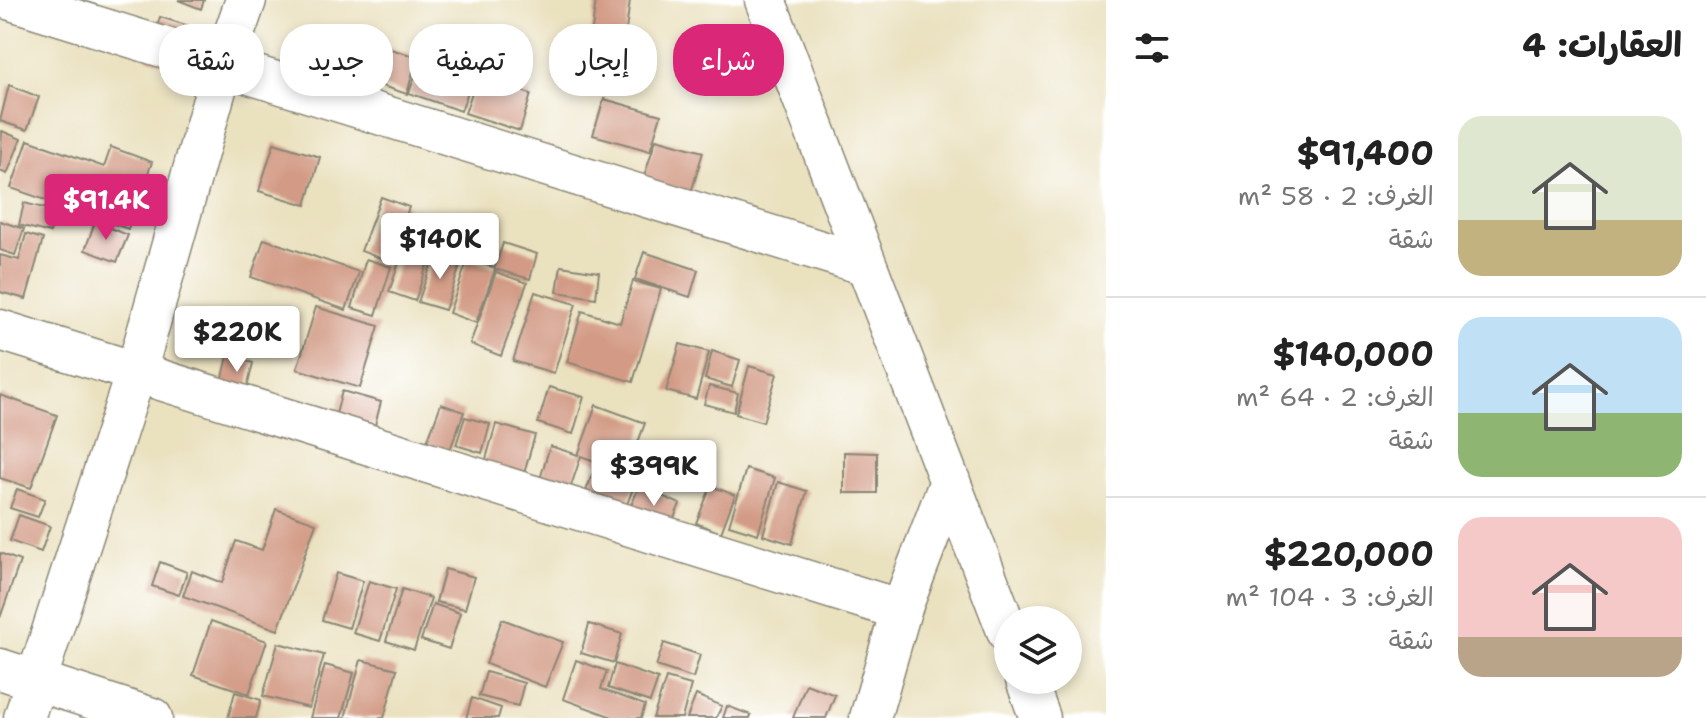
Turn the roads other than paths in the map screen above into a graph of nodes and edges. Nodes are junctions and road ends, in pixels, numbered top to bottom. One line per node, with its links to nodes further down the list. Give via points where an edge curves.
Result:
1 (11, 0): 5 (street)
2 (246, 0): 4 (street)
3 (765, 0): 8 (street)
4 (238, 24)
5 (159, 48)
6 (264, 81): 8 (street)
7 (214, 96): 10 (street)
8 (866, 265): 11 (street)
9 (0, 330): 10 (street)
10 (136, 372): 13 (street); 14 (street)
11 (950, 481): 12 (street); 13 (street)
12 (998, 606)
13 (901, 610): 18 (street)
14 (18, 674): 16 (street); 17 (street)
15 (1031, 694): 19 (street)
16 (24, 718)
17 (152, 718)
18 (870, 718)
19 (1040, 718)

